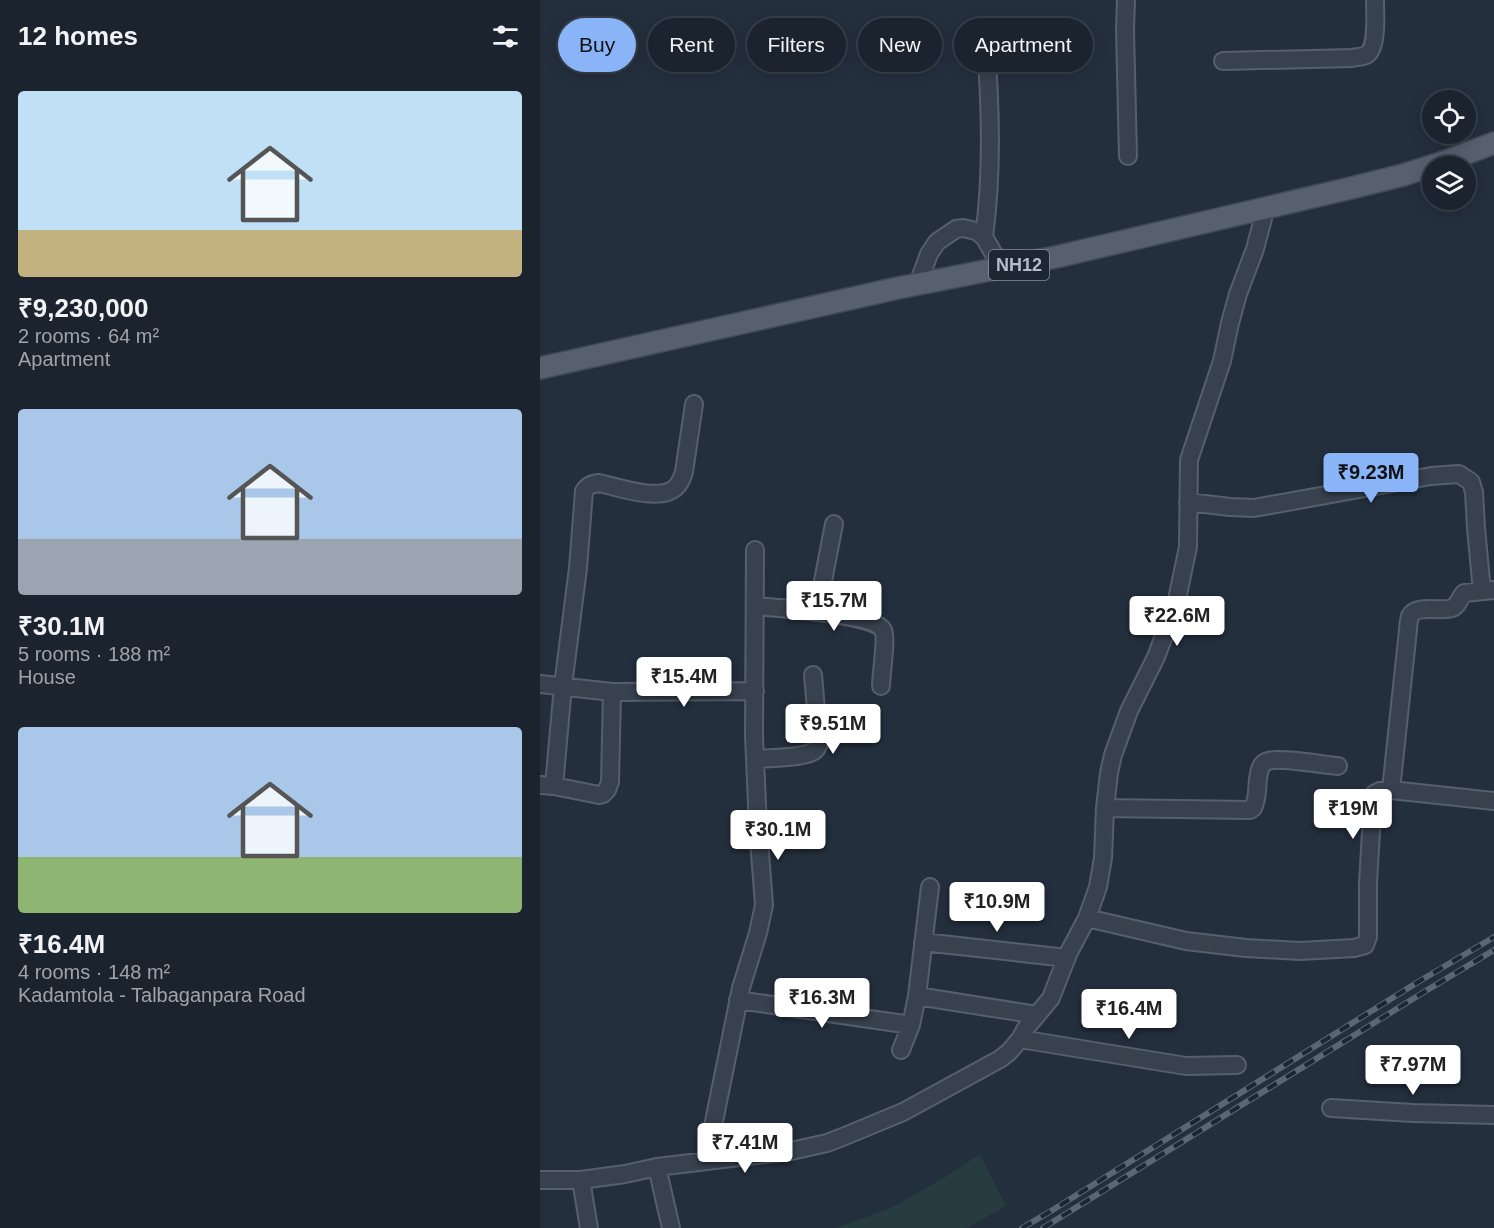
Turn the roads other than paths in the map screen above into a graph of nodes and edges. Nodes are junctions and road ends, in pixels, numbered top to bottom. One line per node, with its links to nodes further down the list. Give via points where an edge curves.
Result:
1 (1126, 0): 6 (street)
2 (1375, 0): 3 (street, via 1374,42 1367,55)
3 (1223, 62)
4 (988, 72): 8 (street, via 990,157)
5 (1494, 143): 7 (main road, NH12, via 1403,175)
6 (1128, 156)
7 (1266, 207): 9 (main road, NH12); 13 (street, via 1189,460)
8 (984, 237): 9 (street); 10 (street, via 963,228 946,235 929,254)
9 (1002, 268): 10 (main road, NH12)
10 (918, 285): 11 (main road, NH12)
11 (540, 368)
12 (694, 404): 21 (street, via 684,472 674,489 659,494 642,493 599,483 584,491)
13 (1188, 502): 16 (street, via 1254,508 1459,474 1471,483 1474,492 1476,528); 30 (street, via 1188,547 1176,604 1123,726 1109,773)
14 (834, 524): 18 (street)
15 (755, 550): 17 (street)
16 (1488, 590): 28 (street, via 1464,593 1451,608 1421,610 1411,615)
17 (756, 606): 18 (street); 23 (street)
18 (817, 612): 22 (street, via 880,626 885,635)
19 (813, 675): 25 (street, via 817,749 804,755)
20 (540, 684): 21 (street)
21 (563, 686): 24 (street); 27 (street)
22 (881, 686)
23 (754, 691): 24 (street); 25 (street)
24 (612, 692): 27 (street, via 607,790 599,795)
25 (755, 759): 36 (street, via 764,905)
26 (1338, 766): 30 (street, via 1268,760 1260,769 1257,798 1250,810)
27 (547, 785)
28 (1390, 790): 29 (street); 32 (street, via 1372,797 1365,945 1300,951 1246,948 1186,941)
29 (1494, 801)
30 (1105, 808): 32 (street, via 1103,858)
31 (930, 886): 33 (street)
32 (1088, 918): 34 (street)
33 (923, 942): 34 (street); 35 (street)
34 (1067, 958): 37 (street, via 1051,998)
35 (917, 996): 37 (street); 38 (street)
36 (738, 1000): 38 (street); 44 (street)
37 (1037, 1015): 39 (street)
38 (911, 1024): 40 (street)
39 (1020, 1039): 41 (street, via 1186,1065); 44 (street, via 1000,1059 903,1112 827,1143)
40 (901, 1050)
41 (1237, 1065)
42 (1331, 1108): 43 (street)
43 (1494, 1115)
44 (706, 1161): 45 (street)
45 (657, 1167): 47 (street); 49 (street)
46 (540, 1180): 47 (street)
47 (581, 1180): 48 (street)
48 (589, 1228)
49 (671, 1228)

